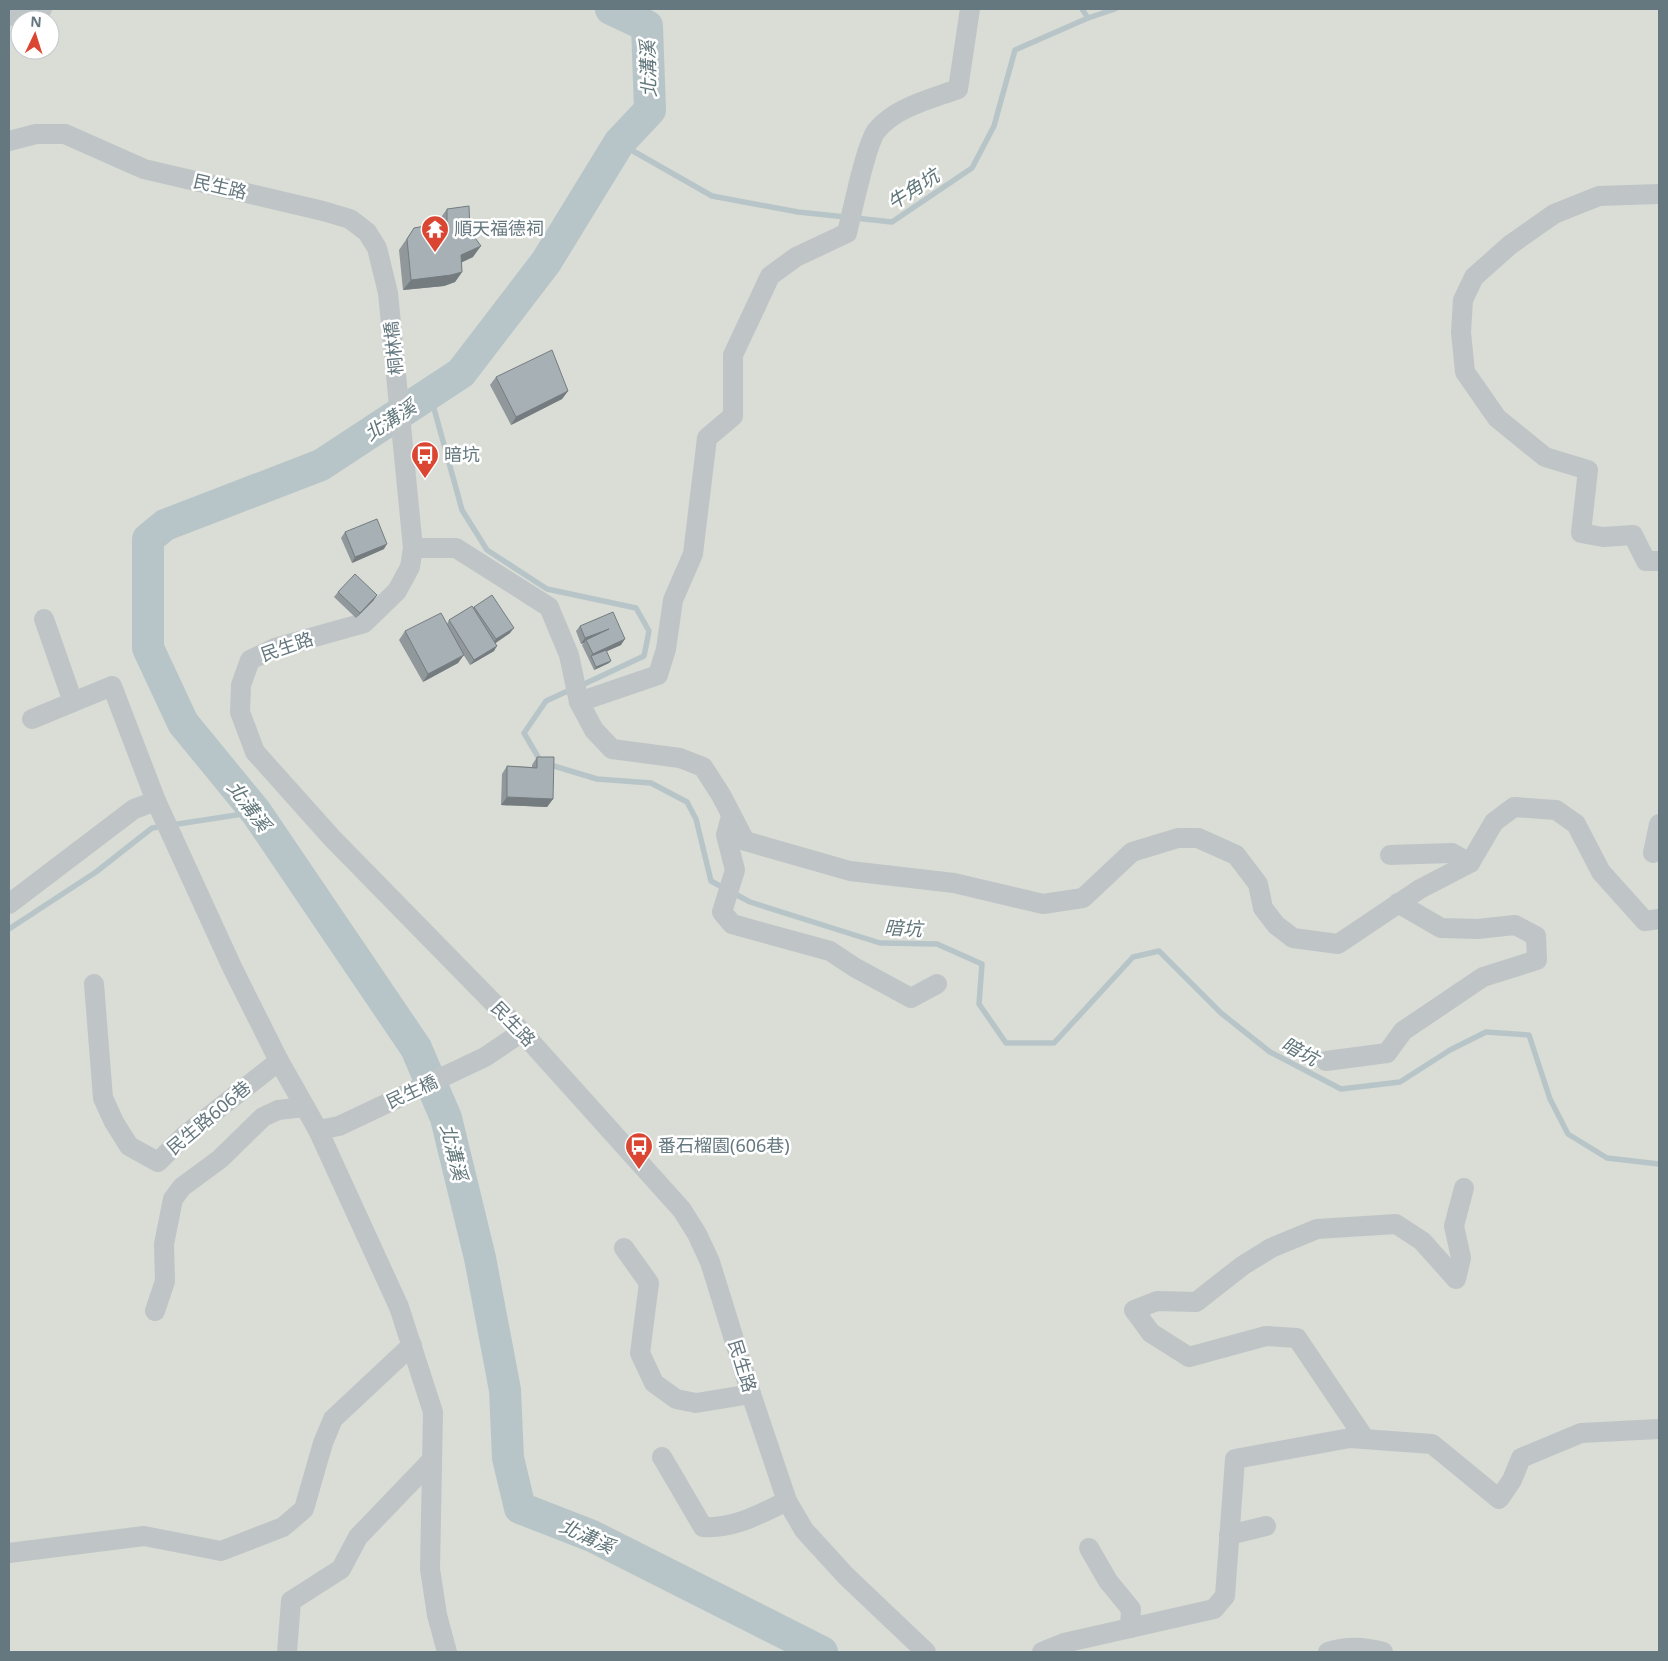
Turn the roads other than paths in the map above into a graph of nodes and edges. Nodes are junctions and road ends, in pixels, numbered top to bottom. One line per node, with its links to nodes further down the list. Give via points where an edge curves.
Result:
1 (42, 9): 3 (street)
2 (970, 9): 12 (street, via 958,90 902,110 876,131 847,233 796,257 770,276 733,355 733,416 707,438 694,554 674,600 658,675)
3 (9, 16)
4 (9, 141): 6 (street, 民生路, via 36,134 65,134 144,169 350,219 367,232 377,248)
5 (1659, 194): 9 (street, via 1599,196 1554,214 1474,276 1463,300 1461,332 1465,372 1497,418 1544,457 1588,470 1581,533 1603,537 1633,535 1646,561)
6 (388, 293): 7 (street, 桐林橋)
7 (405, 463): 8 (street, 民生路)
8 (413, 548): 12 (street, via 456,548 549,607 569,655); 25 (street, 民生路, via 410,567 397,590 364,623 275,648 250,660 241,685 240,712 256,752 274,774 332,838)
9 (1659, 561)
10 (44, 619): 11 (street)
11 (73, 702): 13 (street); 14 (street, via 112,686)
12 (579, 702): 15 (street, via 594,730 612,748 680,758 702,767)
13 (32, 719)
14 (159, 808): 20 (street, via 134,809); 26 (street)
15 (731, 816): 21 (street, via 745,841 850,872 954,883 1043,904 1083,898 1132,852 1178,838 1198,838 1236,855 1258,884 1264,908 1276,925 1293,938 1338,944); 24 (street, via 726,835 736,870 722,912 732,924 830,951 911,998)
16 (1659, 824): 17 (street, via 1654,853)
17 (1659, 850)
18 (1390, 855): 19 (street, via 1452,854)
19 (1470, 863): 21 (street); 22 (street, via 1494,822 1514,807 1556,810 1576,824 1601,872 1644,921)
20 (9, 904)
21 (1398, 904): 27 (street, via 1440,928 1515,925 1536,936 1537,960 1483,977 1403,1031 1387,1053)
22 (1659, 919)
23 (94, 984): 26 (street, 民生路606巷, via 103,1098 129,1146 158,1162 185,1135)
24 (937, 984)
25 (522, 1032): 29 (street, 民生橋, via 485,1057 339,1126); 34 (street, 民生路, via 682,1210 698,1234 710,1262)
26 (279, 1061): 28 (street)
27 (1326, 1061)
28 (304, 1107): 29 (street); 32 (street, via 278,1110 262,1117 220,1159 178,1193 164,1244 165,1281)
29 (318, 1130): 33 (street, via 399,1307)
30 (1464, 1188): 36 (street, via 1454,1226 1461,1258 1456,1280 1422,1241 1396,1224 1317,1229 1271,1248 1196,1302 1157,1301 1134,1310 1151,1333 1189,1356 1266,1336 1297,1338)
31 (624, 1248): 34 (street, via 649,1283 640,1353 654,1383 676,1399 696,1402)
32 (154, 1311)
33 (412, 1345): 38 (street, via 433,1412); 43 (street, via 334,1419 323,1443 304,1509 283,1527 221,1551 144,1536)
34 (751, 1394): 39 (street, 民生路)
35 (1659, 1429): 36 (street, via 1580,1433 1520,1458 1512,1480 1499,1499 1432,1444)
36 (1366, 1439): 41 (street, via 1350,1438 1235,1459)
37 (662, 1457): 39 (street, via 703,1527 720,1528 740,1522)
38 (432, 1460): 45 (street, via 358,1537 341,1569 291,1601); 46 (street, via 430,1568 437,1616)
39 (787, 1501): 47 (street, 民生路, via 804,1530 846,1576)
40 (1266, 1526): 41 (street)
41 (1229, 1534): 44 (street, via 1225,1596 1214,1609)
42 (1089, 1548): 44 (street, via 1108,1581 1131,1609)
43 (9, 1553)
44 (1130, 1628): 48 (street, via 1064,1643)
45 (287, 1652)
46 (447, 1652)
47 (926, 1652)
48 (1042, 1652)
49 (1328, 1652): 50 (street, via 1341,1648 1370,1648)
50 (1383, 1652)

